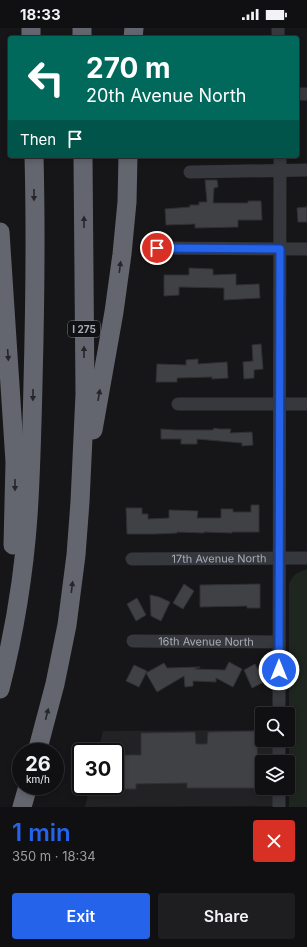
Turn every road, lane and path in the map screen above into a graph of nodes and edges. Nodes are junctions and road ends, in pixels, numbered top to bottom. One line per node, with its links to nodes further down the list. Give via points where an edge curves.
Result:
1 (34, 158): 21 (highway, one-way to 21, via 34,328 28,517 23,566)
2 (83, 158): 15 (highway, I 275, one-way to 2, via 84,394)
3 (128, 158): 15 (highway, one-way to 3, via 114,312 127,202)
4 (280, 158): 6 (street)
5 (307, 170): 6 (street)
6 (280, 171): 7 (street); 10 (street)
7 (190, 172)
8 (0, 232): 21 (highway, one-way to 21, via 15,462 13,566)
9 (157, 248): 10 (street)
10 (280, 249): 11 (street); 14 (street)
11 (307, 249)
12 (178, 404): 14 (street)
13 (307, 404): 14 (street)
14 (279, 405): 16 (street)
15 (80, 502): 24 (highway, I 275, one-way to 15, via 67,625)
16 (279, 558): 17 (street, 17th Avenue North); 18 (street, 17th Avenue North); 20 (street)
17 (307, 558)
18 (132, 559)
19 (133, 641): 20 (street, 16th Avenue North)
20 (279, 642): 23 (street)
21 (6, 666): 22 (highway)
22 (0, 689)
23 (279, 707)
24 (39, 743)
25 (279, 795): 26 (street)
26 (279, 807)

